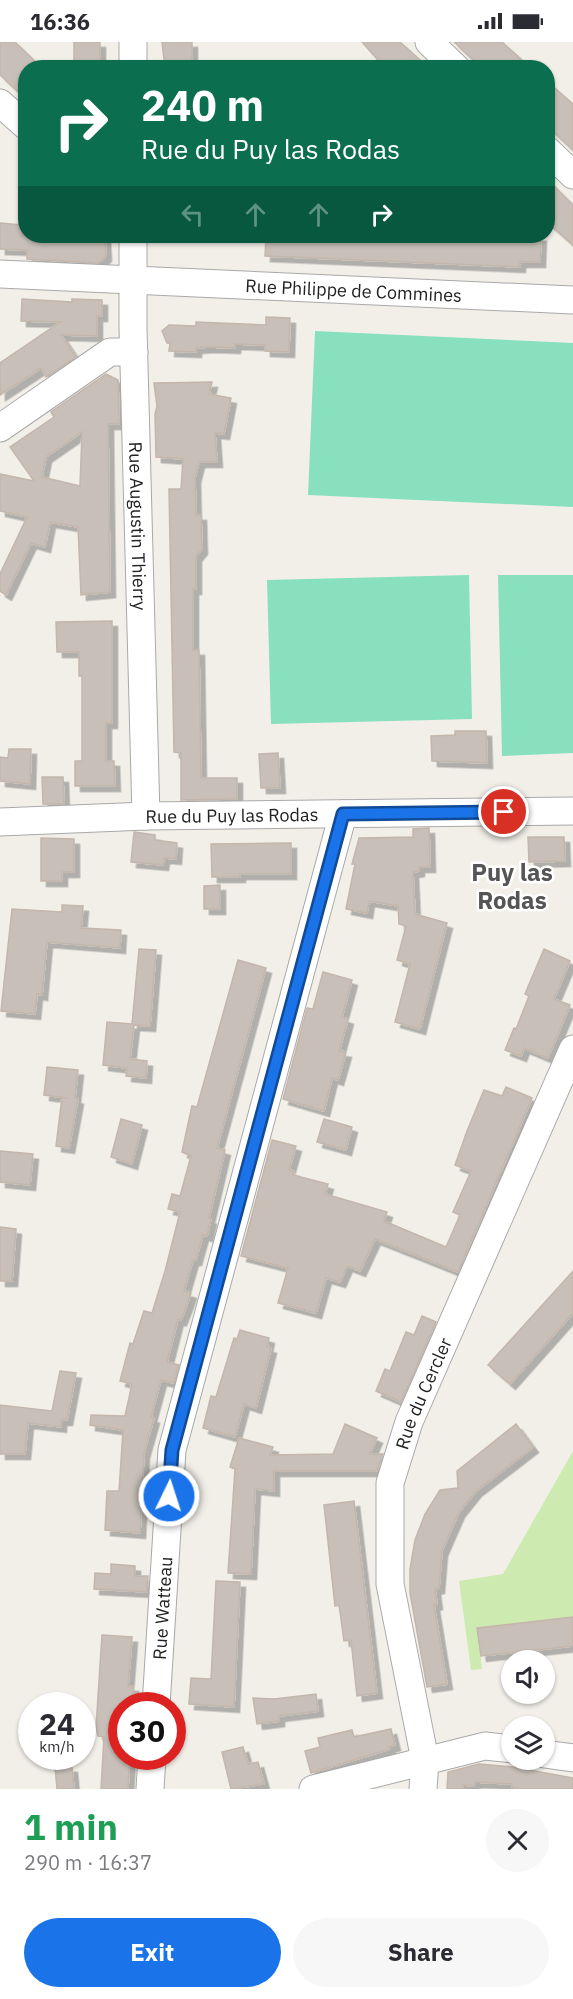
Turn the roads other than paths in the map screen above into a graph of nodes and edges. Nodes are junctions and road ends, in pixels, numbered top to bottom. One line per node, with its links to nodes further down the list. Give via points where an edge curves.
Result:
1 (133, 42): 3 (street)
2 (429, 42): 4 (street)
3 (133, 60)
4 (448, 60)
5 (0, 103): 6 (street)
6 (18, 119)
7 (555, 158): 8 (street)
8 (573, 175)
9 (133, 243): 11 (street, Rue Augustin Thierry)
10 (0, 274): 11 (street, Rue Philippe de Commines)
11 (133, 280): 12 (street, Rue Philippe de Commines); 13 (street, Rue Augustin Thierry)
12 (573, 300)
13 (134, 352): 14 (street, via 110,352); 17 (street, Rue Augustin Thierry)
14 (0, 428)
15 (573, 811): 16 (street, Rue du Puy las Rodas)
16 (343, 814): 17 (street, Rue du Puy las Rodas); 20 (street, Rue Watteau, via 172,1450)
17 (146, 816): 18 (street, Rue du Puy las Rodas)
18 (0, 822)
19 (573, 1049): 24 (street, Rue du Cercler, via 409,1422 390,1483 390,1584)
20 (157, 1692)
21 (501, 1748): 24 (street, via 485,1746)
22 (555, 1756): 23 (street)
23 (573, 1758)
24 (425, 1760): 27 (street); 28 (street, Rue du Cercler)
25 (151, 1770): 26 (street)
26 (150, 1789)
27 (313, 1789)
28 (423, 1789)

